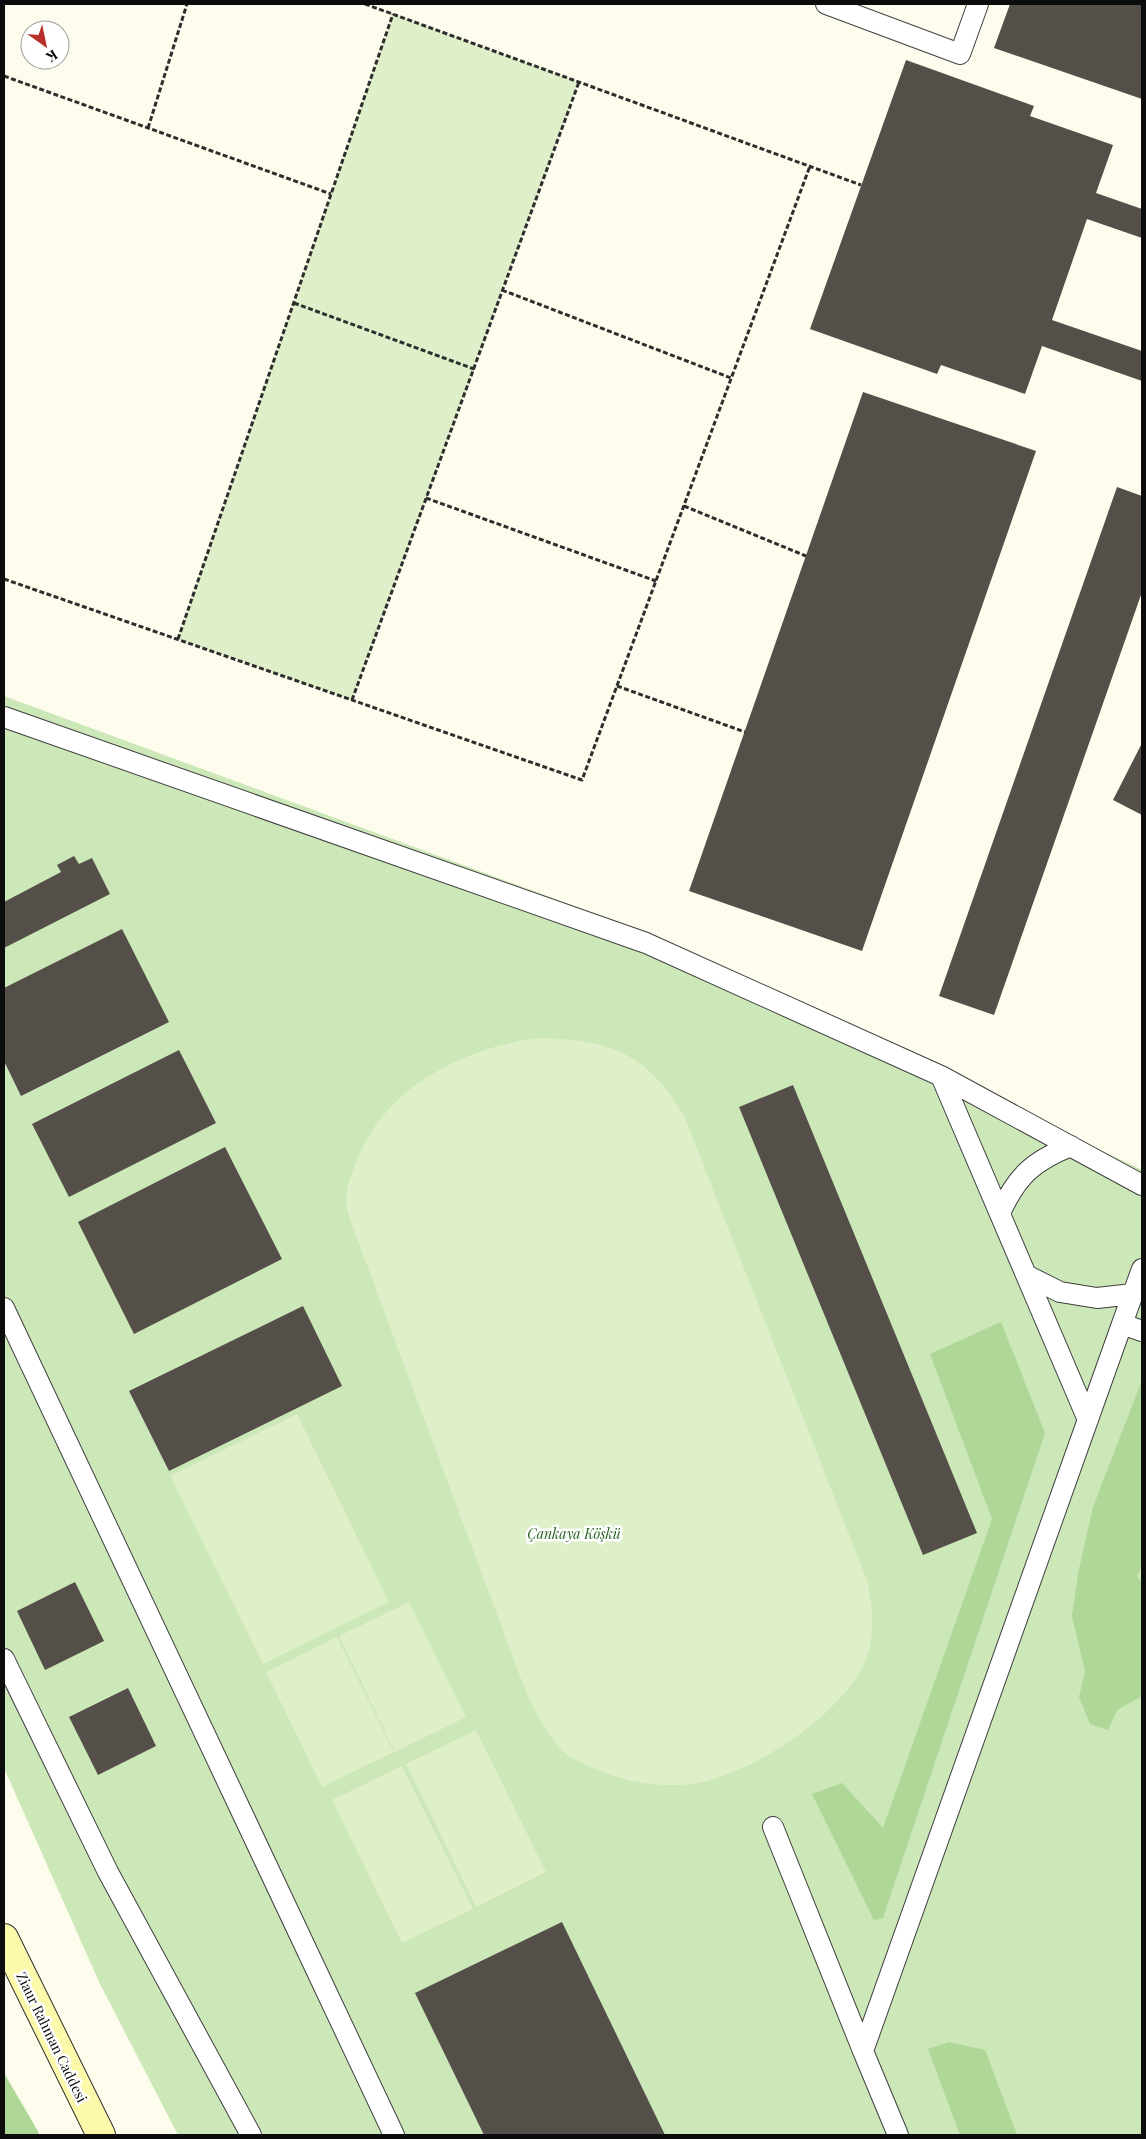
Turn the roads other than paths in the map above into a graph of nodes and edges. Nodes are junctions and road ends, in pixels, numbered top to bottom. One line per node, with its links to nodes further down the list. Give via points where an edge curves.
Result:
1 (826, 4): 2 (lane, via 960,54)
2 (978, 4)
3 (4, 717): 4 (lane, via 646,943)
4 (941, 1076): 5 (lane); 7 (lane)
5 (1071, 1146): 6 (lane); 7 (lane, via 1047,1155 1027,1171 1011,1190)
6 (1142, 1185)
7 (1000, 1213): 9 (lane)
8 (1142, 1269): 10 (lane)
9 (1028, 1276): 10 (lane, via 1060,1292 1096,1298); 14 (lane)
10 (1133, 1294): 12 (lane)
11 (4, 1308): 21 (lane)
12 (1122, 1324): 13 (lane); 14 (lane)
13 (1142, 1331)
14 (1088, 1420): 18 (lane)
15 (4, 1659): 20 (lane, via 108,1872)
16 (774, 1827): 18 (lane)
17 (4, 1938): 19 (main road, Ziaur Rahman Caddesi)
18 (863, 2051): 22 (lane)
19 (101, 2135)
20 (251, 2135)
21 (394, 2135)
22 (898, 2135)

